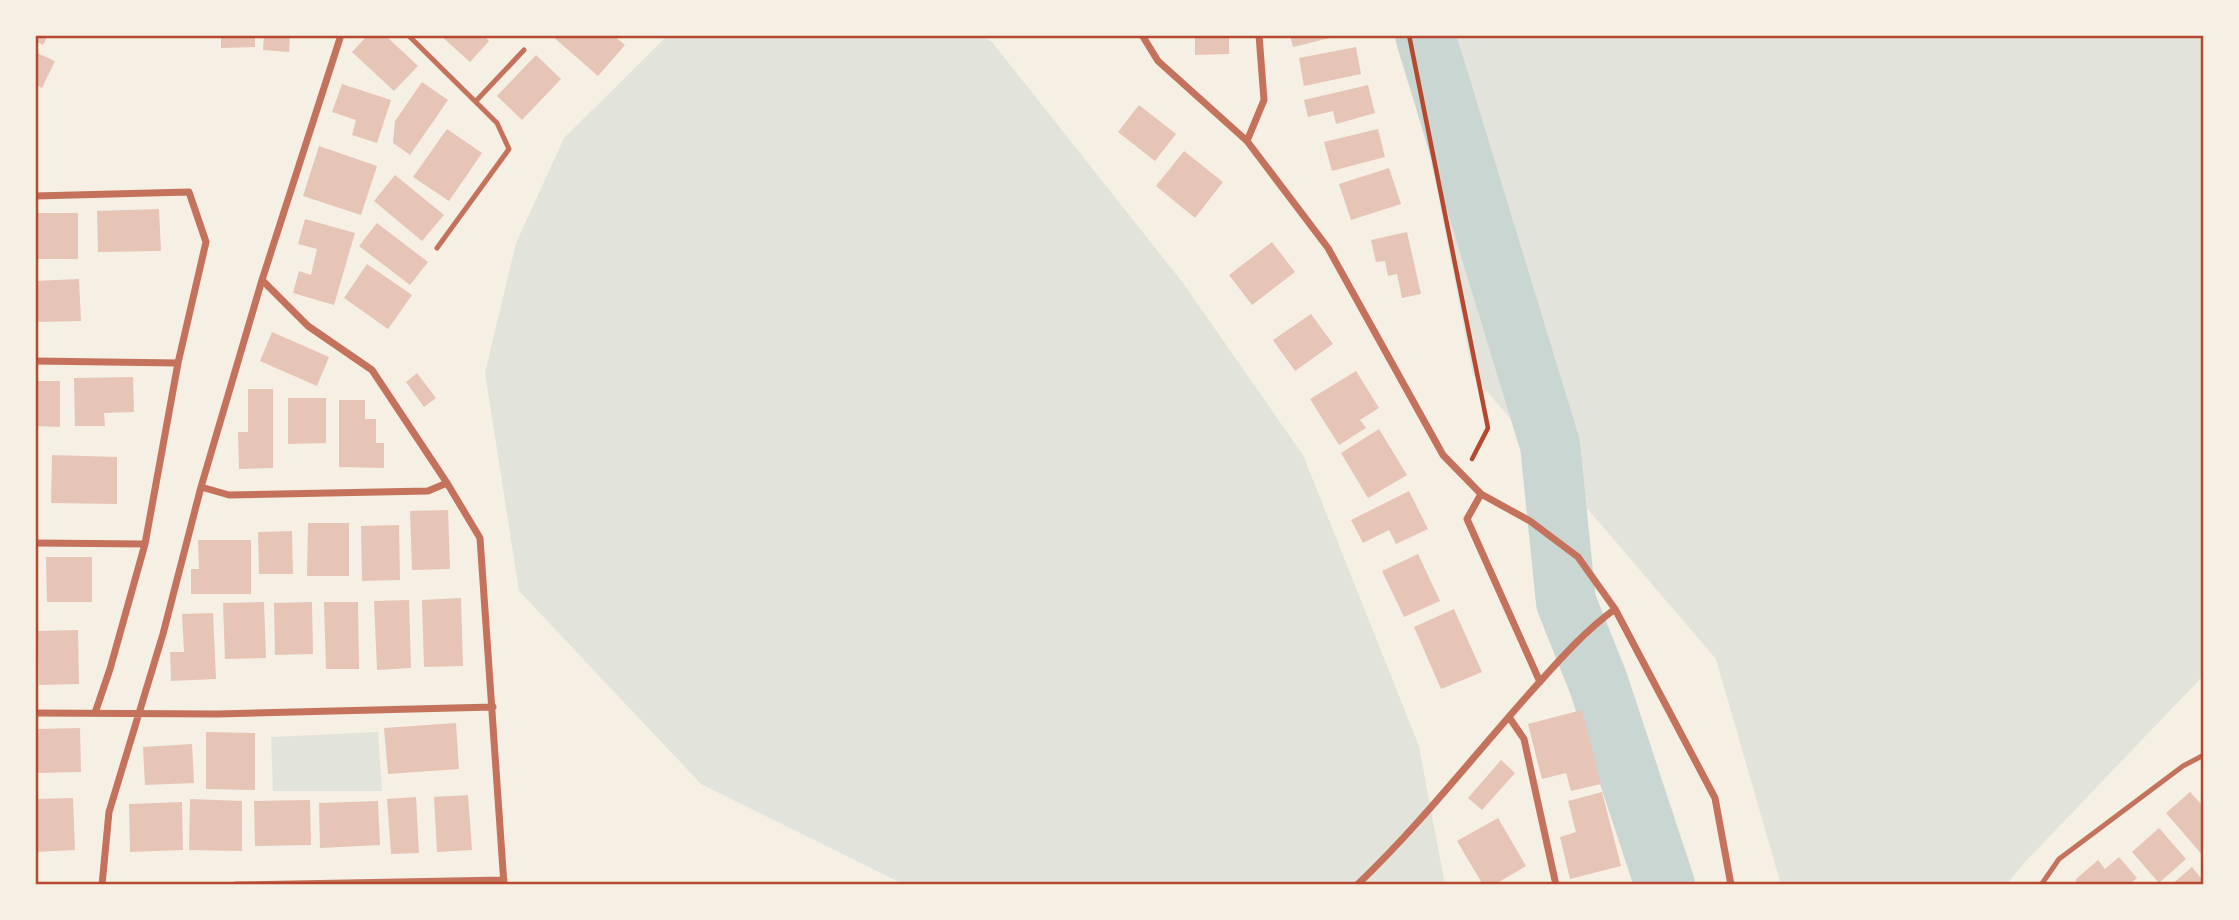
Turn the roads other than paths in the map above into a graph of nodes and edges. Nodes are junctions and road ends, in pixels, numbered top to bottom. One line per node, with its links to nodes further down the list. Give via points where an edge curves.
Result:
1 (341, 35): 10 (street)
2 (408, 35): 6 (lane)
3 (1142, 35): 7 (street, via 1158,61)
4 (1259, 35): 7 (street, via 1264,100)
5 (524, 50): 6 (lane)
6 (476, 101): 9 (lane, via 497,122 509,149)
7 (1247, 141): 15 (street, via 1328,248 1443,455)
8 (35, 196): 12 (street, via 189,192 206,242)
9 (437, 248)
10 (262, 280): 13 (street, via 308,326 372,370); 14 (street)
11 (35, 361): 12 (street)
12 (178, 363): 17 (street)
13 (447, 482): 14 (street, via 428,491 242,495); 20 (street, via 480,538)
14 (201, 487): 23 (street)
15 (1481, 494): 18 (street, via 1530,521 1578,556); 19 (street, via 1467,519)
16 (35, 543): 17 (street)
17 (145, 544): 22 (street)
18 (1615, 609): 19 (street, via 1593,625); 31 (street, via 1715,798)
19 (1540, 682): 24 (street)
20 (493, 707): 23 (street); 26 (street)
21 (35, 713): 22 (street)
22 (95, 713): 23 (street)
23 (137, 713): 27 (street, via 110,812)
24 (1508, 717): 29 (street, via 1397,847); 30 (street, via 1524,739)
25 (2204, 755): 32 (lane, via 2059,859)
26 (504, 883): 28 (street)
27 (102, 885)
28 (236, 885)
29 (1357, 885)
30 (1556, 885)
31 (1731, 885)
32 (2041, 885)

